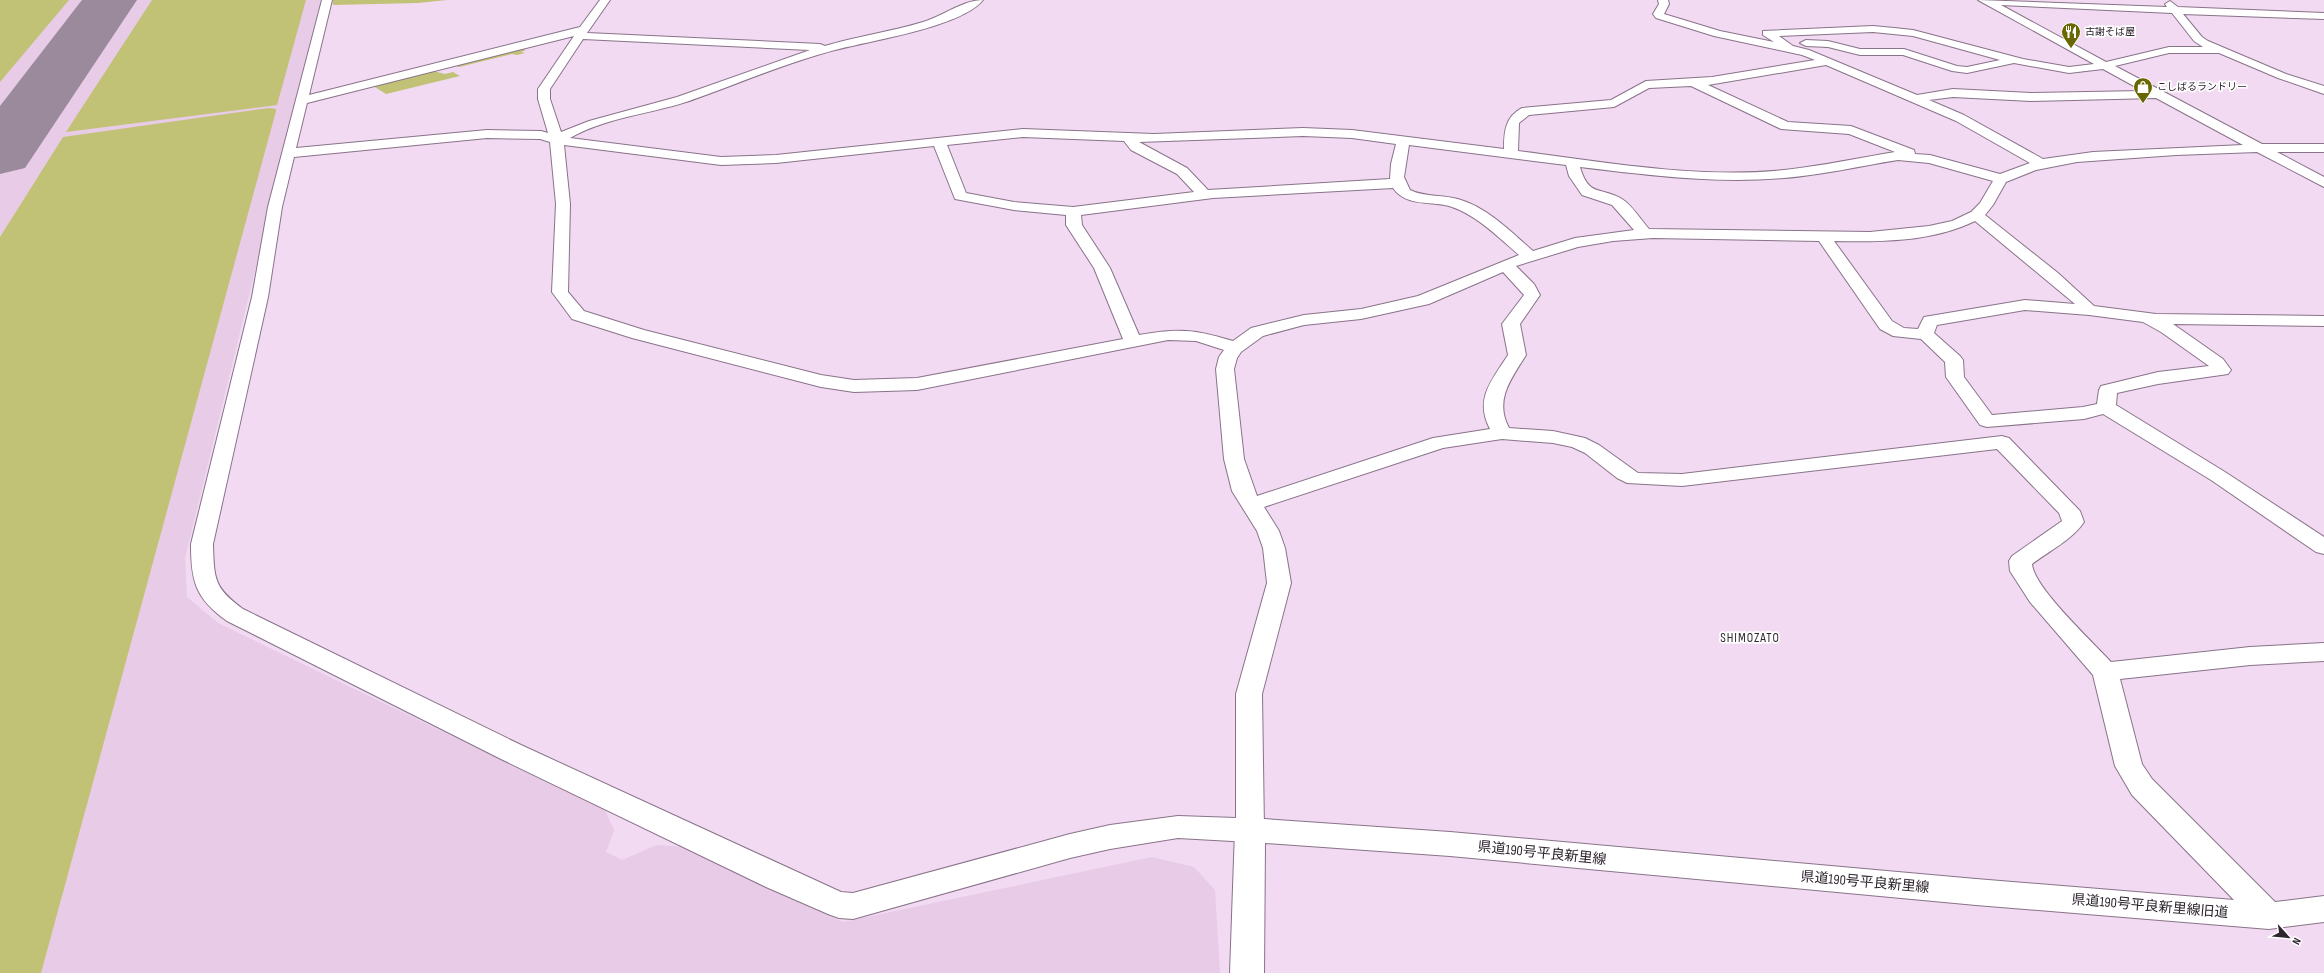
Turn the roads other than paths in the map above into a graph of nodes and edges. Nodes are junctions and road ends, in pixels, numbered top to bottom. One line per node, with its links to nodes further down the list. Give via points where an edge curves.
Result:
1 (327, 0): 20 (street)
2 (605, 0): 9 (street)
3 (978, 0): 11 (street, via 928,23)
4 (1660, 0): 10 (street, via 1658,14 1668,20 1738,38)
5 (1984, 1): 7 (street); 15 (street)
6 (2209, 2): 7 (street)
7 (2170, 5): 8 (street); 12 (street, via 2198,39)
8 (2324, 16)
9 (581, 33): 11 (street); 20 (street); 22 (street, via 542,92)
10 (1786, 46): 13 (street, via 1818,42 1854,51 1904,52 1942,66 1967,70); 13 (street, via 1767,33 1873,29 1913,33); 14 (street)
11 (831, 48): 22 (street, via 659,107 596,123 565,134)
12 (2220, 50): 15 (street, via 2169,50); 17 (street, via 2282,76)
13 (2014, 60): 15 (street, via 2069,70)
14 (1826, 62): 16 (street); 19 (street)
15 (2105, 66): 18 (street)
16 (1694, 83): 28 (street, via 1646,85 1614,103 1542,108 1522,112 1511,122); 29 (street, via 1786,126 1851,130)
17 (2324, 90)
18 (2159, 94): 19 (street, via 2031,97 1958,92); 25 (street)
19 (1916, 99): 31 (street, via 1960,118)
20 (303, 100): 27 (street)
21 (1128, 138): 23 (street, via 1317,132); 24 (street, via 1037,132); 35 (street, via 1136,147 1182,171)
22 (556, 140): 24 (street, via 721,161 776,159); 27 (street, via 541,135 487,134); 46 (street, via 561,165 564,213 560,292 578,315 638,334 821,381 854,386 917,384)
23 (1404, 140): 28 (street); 33 (street)
24 (939, 142): 36 (street, via 960,196 1014,206)
25 (2260, 148): 26 (street); 31 (street, via 2167,151); 34 (street)
26 (2324, 148)
27 (289, 153): 56 (street, via 275,207 260,297 202,544 204,582 212,597 223,607 518,755 839,905 853,906 1110,837 1178,827)
28 (1511, 154): 30 (street)
29 (1921, 158): 30 (street, via 1887,157 1784,174 1752,176 1672,174); 32 (street)
30 (1572, 162): 38 (street, via 1576,176 1587,192 1617,202)
31 (2040, 163): 32 (street, via 2022,168)
32 (2001, 179): 37 (street, via 1986,205)
33 (1397, 183): 35 (street); 40 (street, via 1400,189 1414,196 1452,202 1470,209)
34 (2324, 183)
35 (1205, 195): 36 (street)
36 (1073, 211): 46 (street, via 1074,225 1102,268)
37 (1976, 215): 39 (street, via 1957,224 1929,231 1870,236); 42 (street, via 2058,280)
38 (1644, 233): 39 (street); 40 (street, via 1587,240)
39 (1823, 236): 45 (street, via 1886,325 1894,332)
40 (1530, 256): 41 (street)
41 (1505, 265): 47 (street, via 1423,300 1360,314 1289,323 1257,332); 50 (street, via 1532,295 1511,324 1517,355 1492,402 1495,420)
42 (2089, 310): 43 (street); 45 (street, via 2025,305 1930,322)
43 (2147, 318): 44 (street); 48 (street, via 2167,328 2217,363 2222,370 2158,378 2108,390)
44 (2324, 321)
45 (1925, 334): 49 (street, via 1954,360 1955,377)
46 (1133, 342): 47 (street, via 1182,334 1198,336)
47 (1235, 348): 52 (street, via 1228,357 1225,369 1230,425 1238,475 1243,491)
48 (2106, 407): 49 (street, via 2084,413); 53 (street, via 2218,476)
49 (1987, 421): 51 (street, via 1984,428)
50 (1502, 433): 51 (street, via 1553,437 1578,442 1592,449 1624,474 1634,479 1647,480 1682,480); 52 (street, via 1440,442)
51 (1985, 444): 55 (street, via 2002,442 2070,511 2072,522 2064,531 2020,561 2021,571 2038,597)
52 (1253, 504): 56 (street, via 1274,548 1279,583 1249,694)
53 (2324, 547)
54 (2324, 652): 55 (street, via 2250,656)
55 (2105, 672): 59 (street, via 2129,766 2142,787)
56 (1250, 830): 57 (main road, 県道190号平良新里線, via 1450,844); 60 (main road)
57 (1976, 892): 59 (street, 県道190号平良新里線旧道)
58 (2324, 909): 59 (street, 県道190号平良新里線旧道)
59 (2269, 916)
60 (1247, 973)

